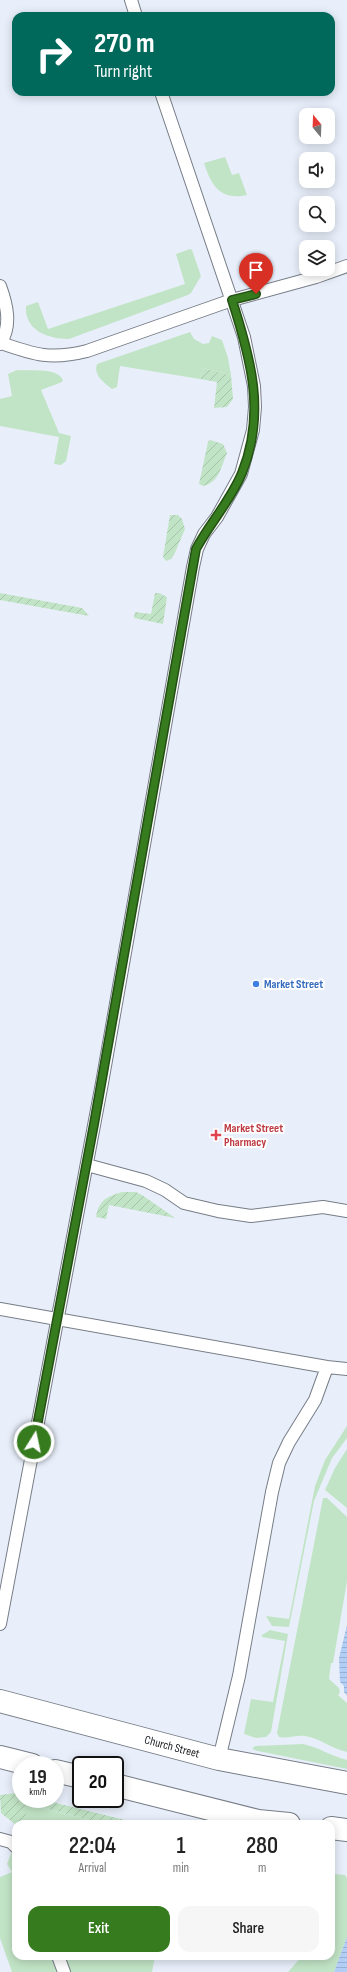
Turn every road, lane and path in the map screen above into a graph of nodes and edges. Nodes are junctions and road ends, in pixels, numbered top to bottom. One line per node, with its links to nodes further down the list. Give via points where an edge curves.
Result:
1 (131, 0): 2 (lane)
2 (135, 12)
3 (162, 96): 6 (lane)
4 (347, 266): 6 (lane)
5 (0, 286): 7 (lane, via 7,306 8,321)
6 (232, 300): 7 (lane, via 87,352 66,357 45,356); 8 (lane, via 254,386 253,430 241,474 196,549)
7 (1, 344)
8 (87, 1165): 9 (lane, via 146,1181 184,1203 218,1211 251,1216 323,1207); 11 (lane)
9 (347, 1211)
10 (0, 1309): 11 (lane)
11 (56, 1318): 12 (lane); 14 (lane)
12 (327, 1367): 13 (lane); 17 (lane, via 315,1400 279,1463 239,1676)
13 (347, 1369)
14 (0, 1624)
15 (0, 1701): 17 (street, Church Street)
16 (0, 1757): 18 (street)
17 (219, 1759): 19 (street, Church Street)
18 (12, 1760)
19 (347, 1783)
20 (124, 1788): 21 (street)
21 (254, 1820)
22 (335, 1828): 23 (street)
23 (347, 1830)
24 (0, 1839): 25 (lane)
25 (12, 1843)
26 (60, 1960): 27 (lane)
27 (64, 1972)

